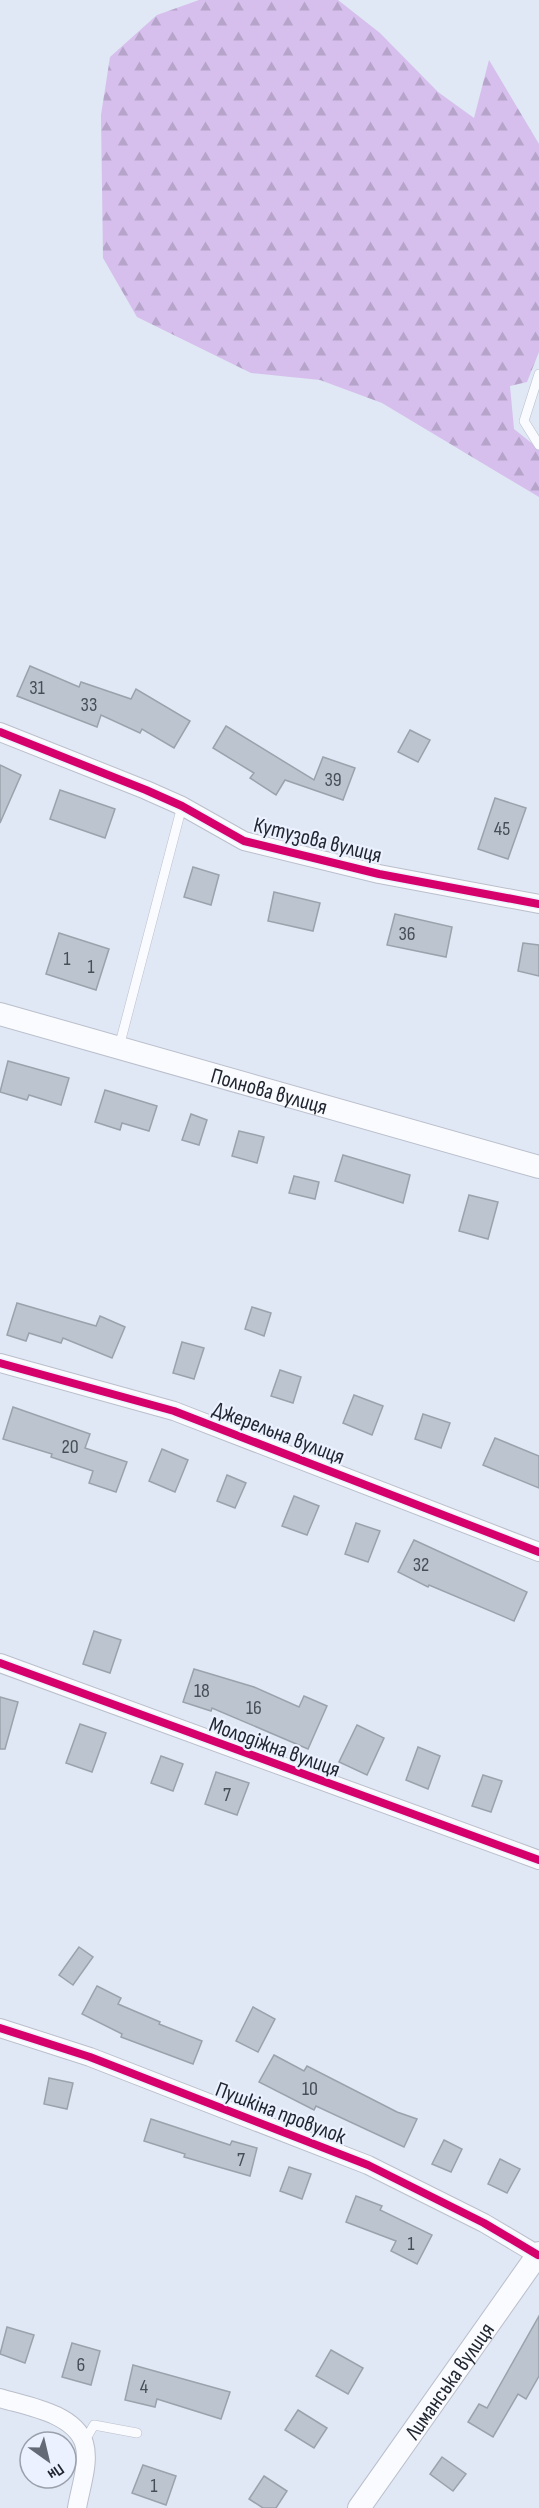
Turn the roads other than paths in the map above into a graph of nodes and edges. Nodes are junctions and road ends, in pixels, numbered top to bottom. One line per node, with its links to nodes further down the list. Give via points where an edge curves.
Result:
1 (539, 374): 2 (lane, via 524,421)
2 (539, 445)
3 (0, 732): 4 (street, Кутузова вулиця)
4 (182, 806): 5 (street, Кутузова вулиця, via 244,841 379,874); 7 (lane)
5 (539, 904)
6 (0, 1014): 7 (street, Полнова вулиця)
7 (119, 1047): 8 (street, Полнова вулиця)
8 (539, 1167)
9 (0, 1363): 10 (street, Джерельна вулиця, via 174,1411)
10 (539, 1552)
11 (0, 1663): 12 (street, Молодіжна вулиця)
12 (539, 1860)
13 (0, 2028): 14 (street, Пушкіна провулок, via 90,2057 368,2165)
14 (538, 2254): 19 (street, Лиманська вулиця)
15 (0, 2398): 17 (street, via 61,2419)
16 (137, 2433): 17 (lane, via 94,2425)
17 (84, 2442): 18 (street)
18 (77, 2508)
19 (359, 2508)

